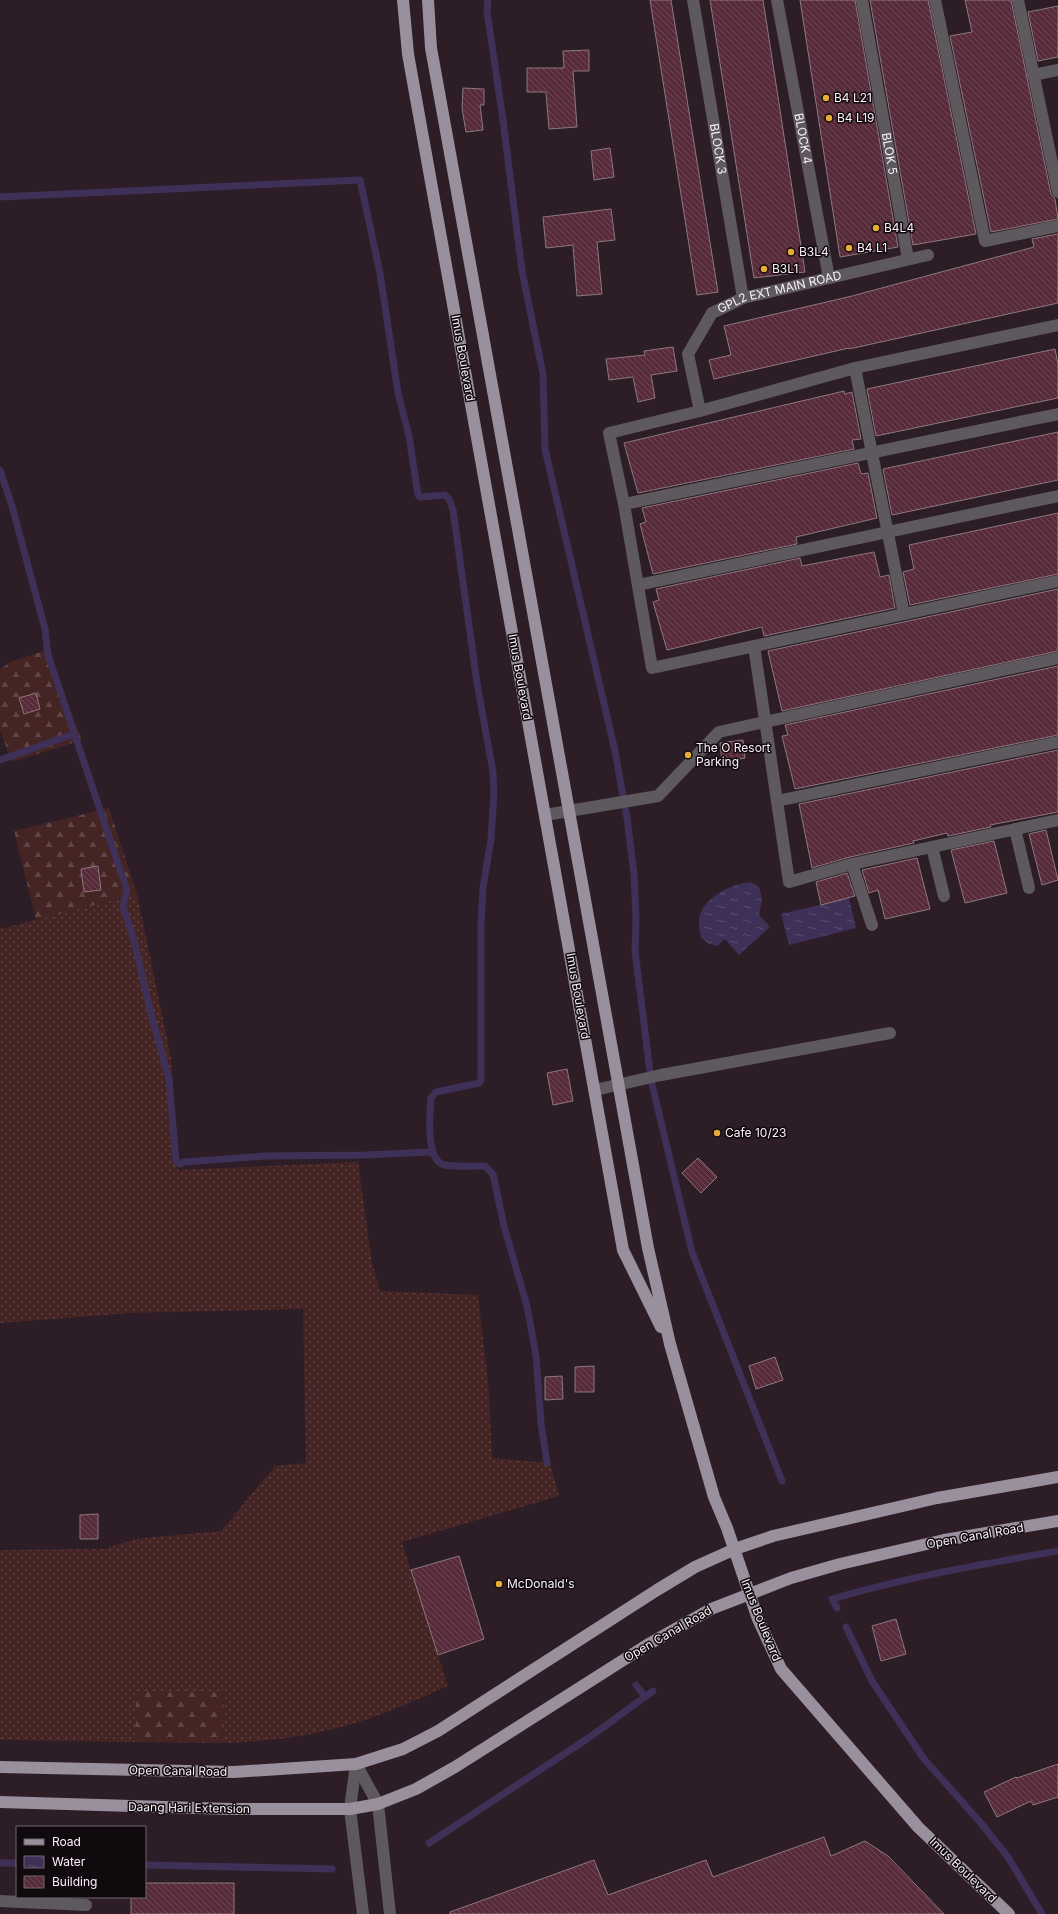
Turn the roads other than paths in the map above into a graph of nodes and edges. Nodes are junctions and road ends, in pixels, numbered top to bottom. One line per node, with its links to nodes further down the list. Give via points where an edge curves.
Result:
1 (403, 0): 34 (main road, Imus Boulevard, via 408,54)
2 (428, 0): 33 (main road, Imus Boulevard, via 431,48)
3 (693, 0): 16 (street, BLOCK 3)
4 (777, 0): 15 (street, BLOCK 4)
5 (862, 0): 14 (street, BLOK 5)
6 (935, 0): 12 (street, via 985,240)
7 (1018, 0): 9 (street)
8 (1058, 70): 9 (street)
9 (1033, 75): 10 (street)
10 (1054, 153): 11 (street)
11 (1058, 192)
12 (1058, 226)
13 (928, 255): 14 (street, GPL2 EXT MAIN ROAD)
14 (908, 259): 15 (street, GPL2 EXT MAIN ROAD)
15 (829, 278): 16 (street, GPL2 EXT MAIN ROAD)
16 (743, 298): 19 (street, GPL2 EXT MAIN ROAD, via 712,312 688,354)
17 (1058, 326): 18 (street)
18 (855, 368): 19 (street); 21 (street)
19 (700, 411): 23 (street, via 609,433)
20 (1058, 414): 21 (street)
21 (872, 452): 23 (street); 24 (street)
22 (1058, 496): 24 (street)
23 (624, 504): 26 (street)
24 (888, 532): 26 (street); 27 (street)
25 (1058, 581): 27 (street)
26 (638, 585): 28 (street, via 652,668)
27 (904, 614): 28 (street)
28 (754, 646): 30 (street)
29 (1058, 658): 30 (street)
30 (765, 722): 32 (street); 33 (street, via 719,732 658,796)
31 (1058, 742): 32 (street)
32 (777, 801): 38 (street, via 789,882)
33 (569, 811): 34 (street); 43 (main road, Imus Boulevard)
34 (545, 815): 44 (main road, Imus Boulevard)
35 (1058, 820): 36 (street)
36 (1015, 829): 37 (street); 39 (street)
37 (932, 847): 38 (street); 40 (street)
38 (852, 864): 41 (street)
39 (1029, 888)
40 (944, 896)
41 (872, 925)
42 (890, 1033): 43 (street)
43 (619, 1084): 44 (street); 45 (main road, Imus Boulevard, via 648,1248)
44 (595, 1090): 45 (main road, Imus Boulevard, via 624,1250)
45 (670, 1344): 48 (main road, Imus Boulevard, via 714,1497)
46 (1058, 1477): 48 (main road, via 936,1498 773,1536)
47 (1058, 1521): 49 (main road, Open Canal Road, via 944,1540 840,1564)
48 (735, 1549): 49 (main road, Imus Boulevard); 50 (main road, via 695,1567 438,1731 403,1750)
49 (749, 1593): 53 (main road, Open Canal Road, via 697,1616 647,1645 455,1767 416,1789); 59 (main road, Imus Boulevard, via 781,1670 918,1827)
50 (356, 1764): 51 (main road, Open Canal Road, via 234,1772); 53 (street); 54 (street)
51 (0, 1766)
52 (0, 1802): 54 (main road, Daang Hari Extension, via 231,1810)
53 (378, 1804): 54 (main road, Daang Hari Extension); 58 (street)
54 (350, 1809): 57 (street)
55 (0, 1901): 56 (street)
56 (86, 1905)
57 (363, 1914)
58 (390, 1914)
59 (1009, 1914)

